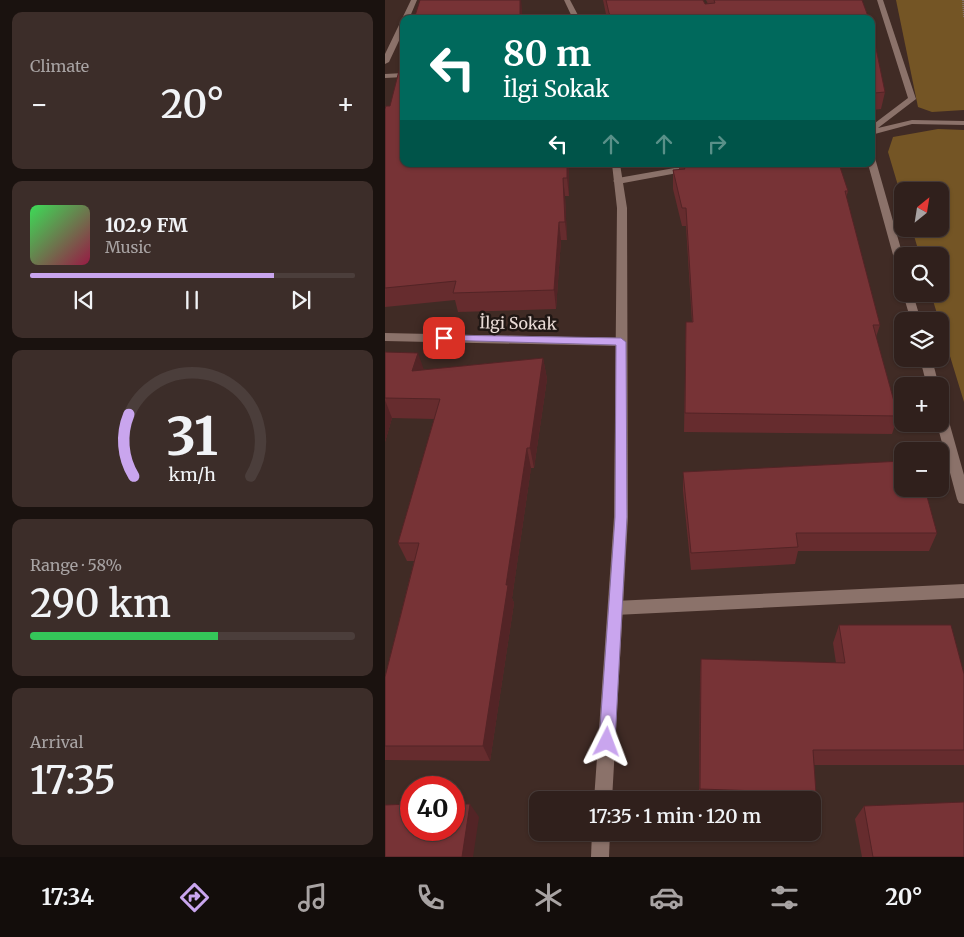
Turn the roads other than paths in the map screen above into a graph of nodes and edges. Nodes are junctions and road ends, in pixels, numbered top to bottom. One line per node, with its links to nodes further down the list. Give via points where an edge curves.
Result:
1 (414, 0): 4 (street)
2 (567, 0): 5 (street)
3 (880, 0): 11 (street, via 912,99)
4 (407, 15)
5 (575, 15)
6 (400, 30): 7 (street)
7 (385, 62)
8 (400, 75): 9 (street)
9 (385, 76)
10 (964, 123): 12 (street, via 912,122)
11 (875, 129)
12 (875, 131)
13 (616, 167): 16 (street)
14 (694, 167): 16 (street)
15 (874, 167): 17 (street)
16 (618, 181): 19 (street, via 622,208)
17 (896, 247)
18 (385, 337): 19 (street, İlgi Sokak)
19 (621, 342): 23 (street, via 621,517)
20 (946, 432): 21 (street)
21 (964, 499)
22 (964, 591): 23 (street)
23 (615, 608): 24 (street)
24 (604, 791)
25 (601, 841): 26 (street)
26 (600, 857)

